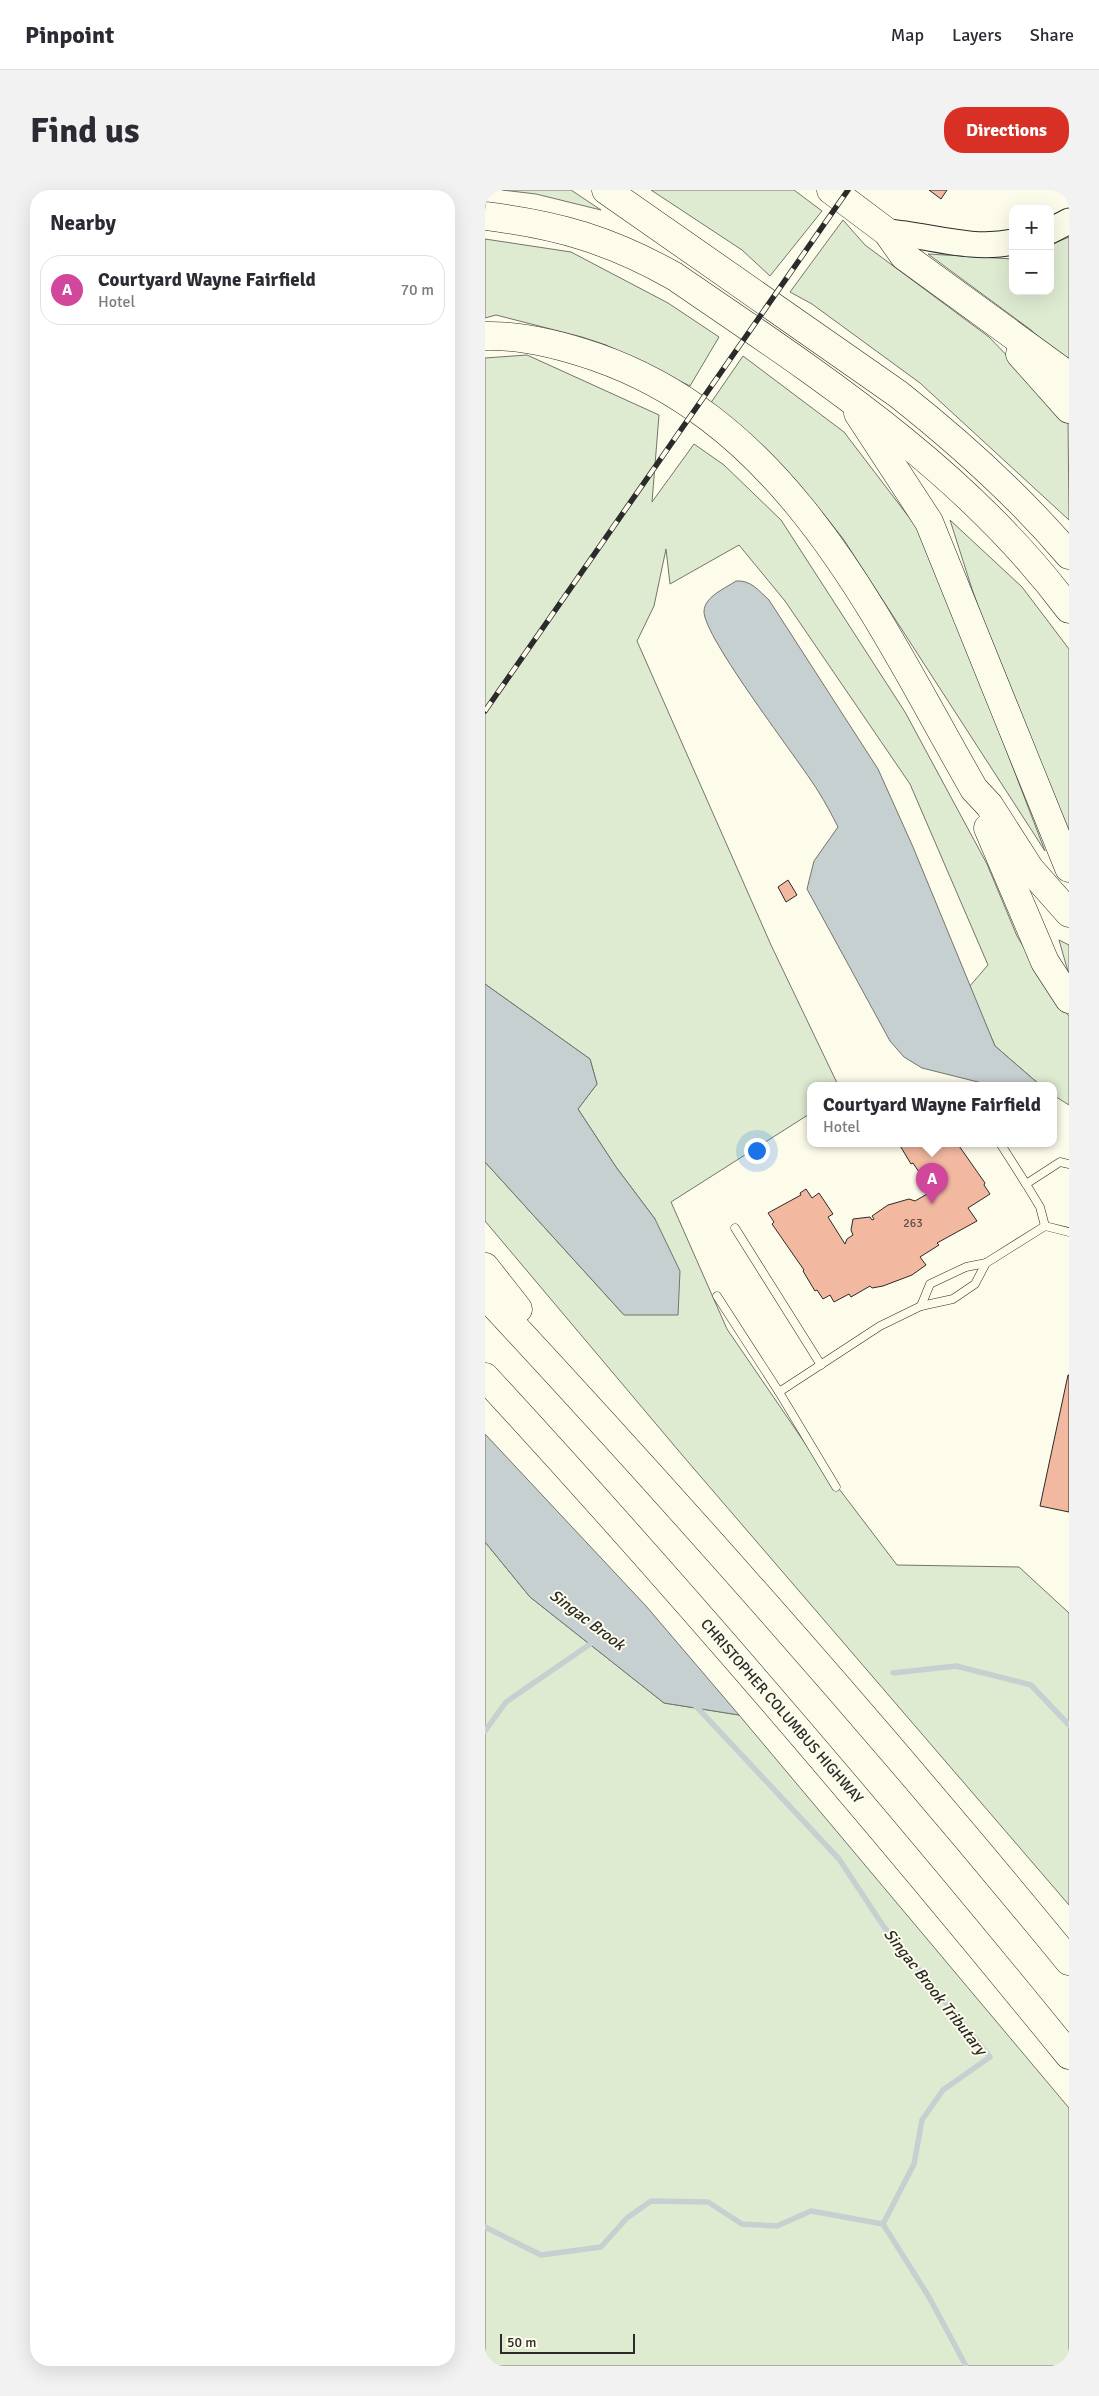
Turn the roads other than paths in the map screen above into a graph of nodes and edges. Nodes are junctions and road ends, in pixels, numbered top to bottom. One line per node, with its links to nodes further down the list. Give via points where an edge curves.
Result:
1 (606, 190): 13 (highway, via 932,420 1013,494)
2 (831, 190): 6 (highway)
3 (485, 216): 11 (highway, via 581,234 645,260 674,276)
4 (1069, 221): 5 (main road)
5 (1054, 229)
6 (887, 232): 7 (main road, via 919,234 972,245); 8 (highway, via 904,256)
7 (1009, 242)
8 (981, 313): 10 (highway); 12 (highway)
9 (485, 336): 15 (highway, via 548,343 615,364 655,382 704,413 754,455 811,518 859,587)
10 (1069, 376)
11 (845, 394): 14 (highway, via 960,488 1032,563); 16 (highway, via 929,522)
12 (1069, 409)
13 (1069, 555)
14 (1069, 609)
15 (974, 789): 17 (highway, via 989,805 1030,869); 18 (highway, via 979,809 1034,938)
16 (1069, 868)
17 (1069, 913)
18 (1069, 999)
19 (1003, 1147): 21 (lane)
20 (1069, 1164): 21 (lane, via 1060,1162)
21 (1026, 1184): 22 (lane, via 1040,1208)
22 (1045, 1226): 24 (lane); 25 (lane)
23 (735, 1228): 30 (lane)
24 (1069, 1232)
25 (986, 1263): 29 (lane, via 975,1284 953,1299); 29 (lane, via 966,1267 930,1284)
26 (485, 1267): 33 (highway)
27 (485, 1295): 33 (highway)
28 (717, 1296): 32 (lane)
29 (921, 1306): 30 (lane, via 880,1326)
30 (821, 1365): 32 (lane)
31 (485, 1377): 36 (highway, CHRISTOPHER COLUMBUS HIGHWAY, via 862,1803)
32 (779, 1392): 34 (lane)
33 (644, 1469): 35 (highway)
34 (836, 1487)
35 (1069, 1961)
36 (1069, 2055)

